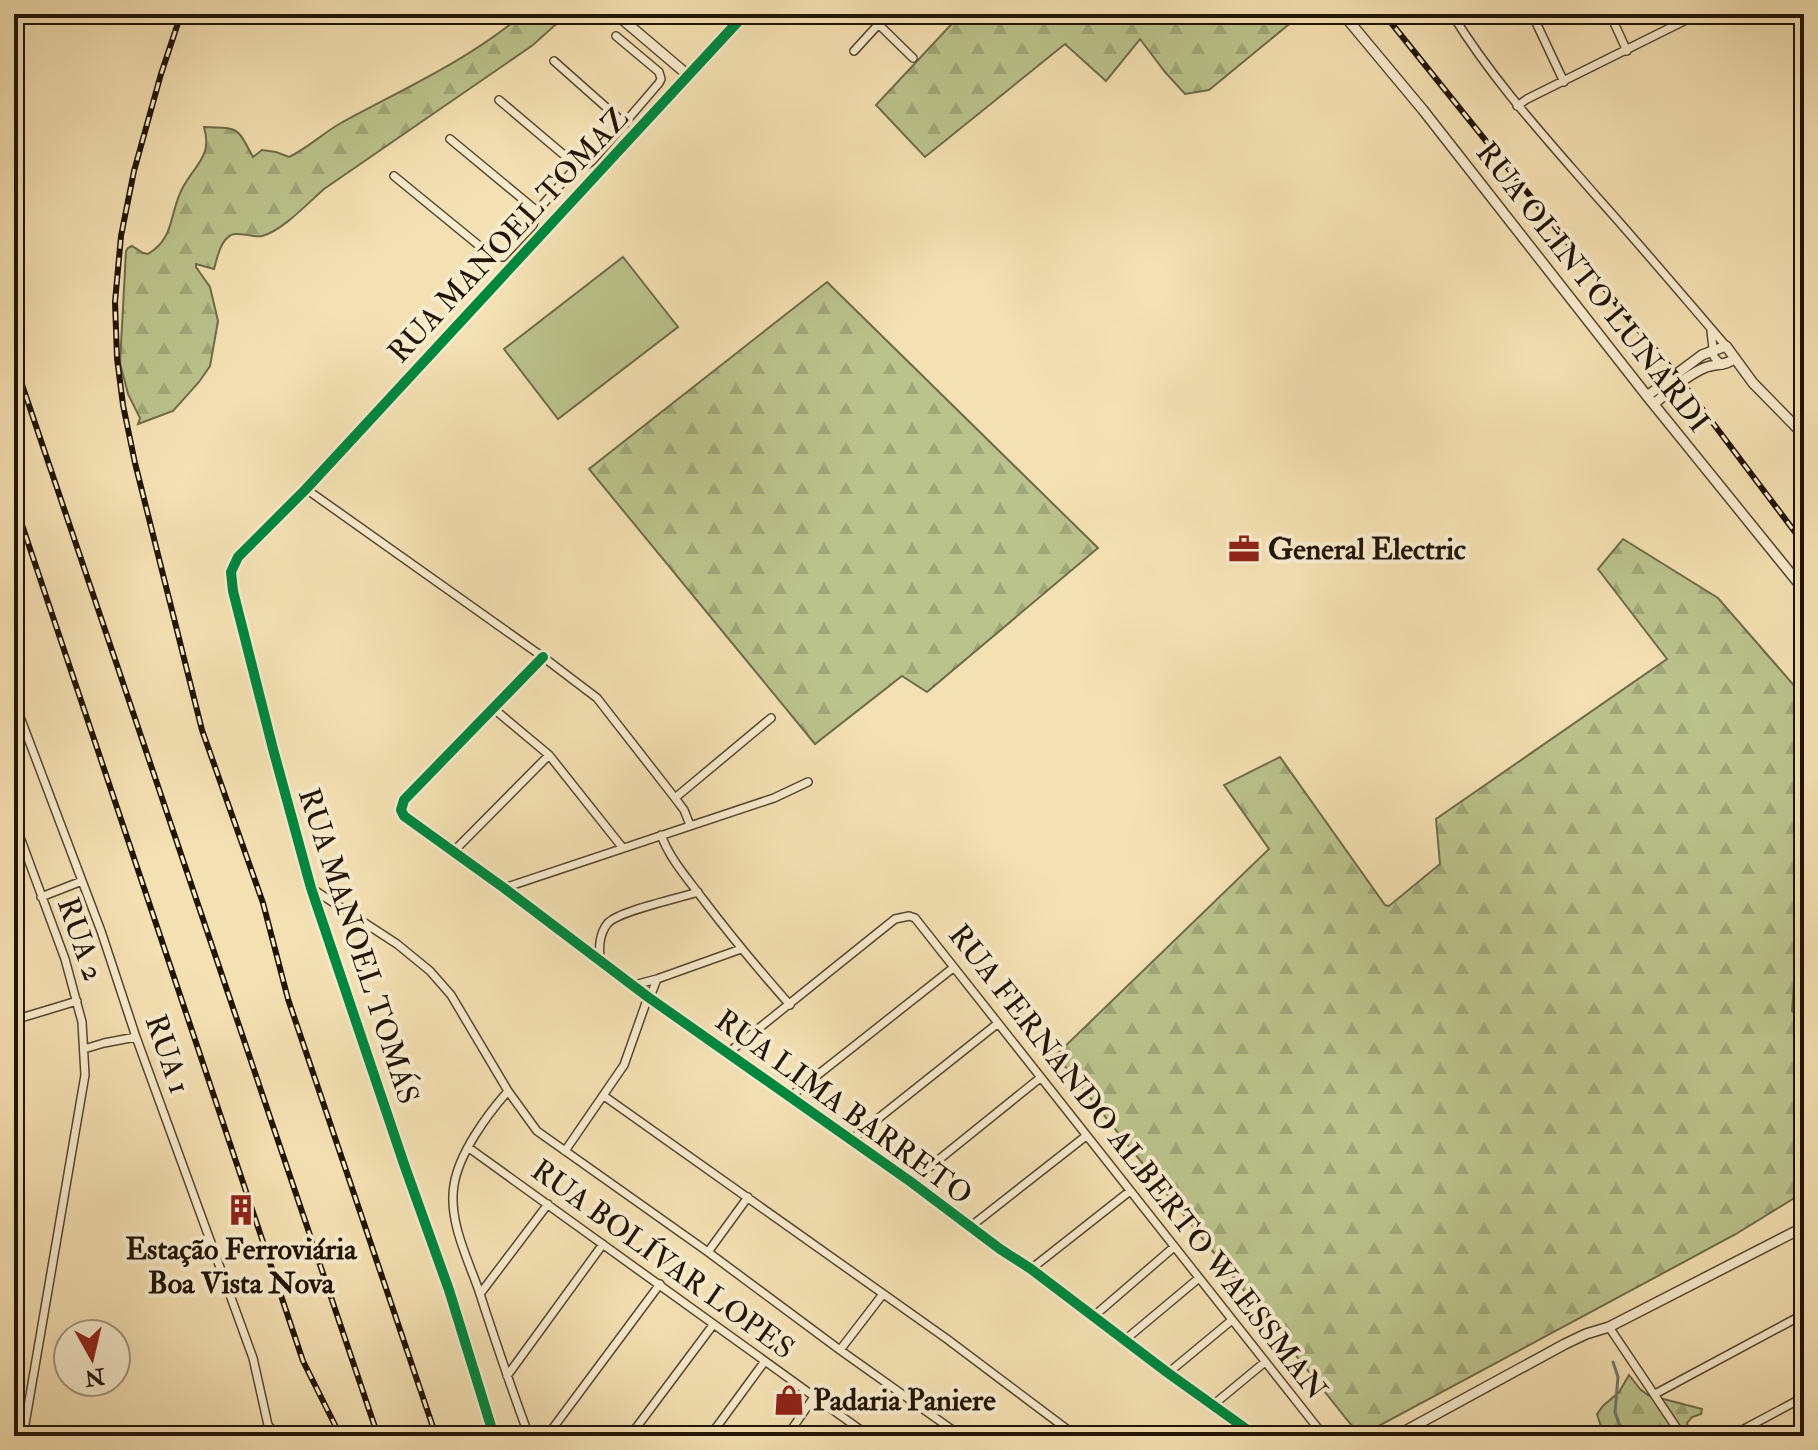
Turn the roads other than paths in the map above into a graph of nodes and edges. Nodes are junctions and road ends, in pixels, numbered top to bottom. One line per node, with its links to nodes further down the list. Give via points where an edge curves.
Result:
1 (616, 14): 16 (street)
2 (745, 14): 16 (street, RUA MANOEL TOMAZ)
3 (868, 14): 10 (street)
4 (888, 14): 10 (street)
5 (1343, 14): 33 (street, RUA OLINTO LUNARDI)
6 (1452, 14): 19 (street)
7 (1532, 14): 17 (street)
8 (1610, 14): 13 (street)
9 (1693, 15): 13 (street)
10 (878, 24): 12 (street); 14 (street)
11 (616, 36): 20 (street, via 661,79)
12 (854, 51)
13 (1627, 51): 17 (street)
14 (913, 58)
15 (554, 61): 20 (street)
16 (689, 76): 25 (street, RUA MANOEL TOMAZ)
17 (1564, 82): 19 (street)
18 (499, 100): 22 (street)
19 (1517, 106): 27 (street)
20 (625, 124): 22 (street, via 592,161)
21 (450, 139): 26 (street)
22 (577, 166): 24 (street)
23 (394, 176): 26 (street, via 497,258 533,225)
24 (567, 178): 25 (street); 26 (street)
25 (581, 192): 35 (street, RUA MANOEL TOMAZ)
26 (537, 211)
27 (1711, 329): 28 (street); 29 (street)
28 (1726, 346): 29 (street); 30 (street)
29 (1713, 350): 31 (street); 33 (street)
30 (1735, 358): 31 (street); 32 (street)
31 (1722, 365): 32 (street); 33 (street, via 1711,365)
32 (1753, 383): 34 (street)
33 (1650, 400): 36 (street, RUA OLINTO LUNARDI)
34 (1804, 435)
35 (306, 489): 37 (street); 51 (street, RUA MANOEL TOMÁS, via 238,557 231,581)
36 (1804, 590)
37 (543, 657): 39 (street); 44 (street, via 597,698)
38 (14, 701): 40 (street, RUA 1)
39 (494, 709): 42 (street); 49 (street, RUA LIMA BARRETO, via 404,800 401,810)
40 (16, 716): 50 (street, RUA 1)
41 (771, 718): 44 (street)
42 (549, 755): 48 (street); 49 (street)
43 (808, 782): 46 (street)
44 (675, 798): 46 (street)
45 (14, 821): 54 (street, RUA 2)
46 (690, 825): 47 (street)
47 (661, 835): 48 (street); 53 (street)
48 (622, 847): 52 (street)
49 (453, 852): 52 (street, RUA LIMA BARRETO)
50 (82, 881): 54 (street); 67 (street, RUA 1)
51 (311, 888): 71 (street, via 430,971 451,995); 113 (street, RUA MANOEL TOMÁS)
52 (504, 888): 57 (street, RUA LIMA BARRETO)
53 (698, 892): 55 (street, via 613,918); 56 (street)
54 (41, 897): 63 (street, RUA 2)
55 (599, 944): 57 (street); 58 (street)
56 (741, 949): 60 (street); 64 (street)
57 (589, 952): 58 (street, RUA LIMA BARRETO)
58 (600, 959): 61 (street, RUA LIMA BARRETO)
59 (953, 968): 64 (street, RUA FERNANDO ALBERTO WAESSMAN, via 915,918 895,919); 66 (street, RUA FERNANDO ALBERTO WAESSMAN); 73 (street)
60 (657, 979): 61 (street); 62 (street)
61 (634, 985): 62 (street, RUA LIMA BARRETO)
62 (648, 997): 69 (street, RUA LIMA BARRETO); 72 (street, via 624,1065)
63 (77, 1001): 65 (street); 68 (street, RUA 2)
64 (790, 1005): 69 (street)
65 (14, 1020)
66 (997, 1024): 70 (street, RUA FERNANDO ALBERTO WAESSMAN); 75 (street)
67 (136, 1037): 68 (street); 107 (street, RUA 1, via 253,1358)
68 (84, 1049): 109 (street, RUA 2, via 85,1075)
69 (728, 1053): 73 (street, RUA LIMA BARRETO)
70 (1040, 1078): 74 (street, RUA FERNANDO ALBERTO WAESSMAN); 78 (street)
71 (508, 1091): 76 (street); 77 (street, via 537,1131)
72 (604, 1096): 77 (street); 80 (street)
73 (791, 1096): 75 (street, RUA LIMA BARRETO)
74 (1086, 1136): 79 (street, RUA FERNANDO ALBERTO WAESSMAN); 82 (street)
75 (851, 1140): 78 (street, RUA LIMA BARRETO)
76 (469, 1148): 81 (street, RUA BOLÍVAR LOPES); 90 (street, via 454,1185 453,1209)
77 (565, 1151): 86 (street)
78 (911, 1182): 82 (street, RUA LIMA BARRETO)
79 (1130, 1191): 85 (street, RUA FERNANDO ALBERTO WAESSMAN); 87 (street)
80 (748, 1197): 86 (street); 91 (street)
81 (548, 1204): 84 (street, RUA BOLÍVAR LOPES); 90 (street)
82 (970, 1227): 87 (street, RUA LIMA BARRETO)
83 (1804, 1227): 96 (street)
84 (603, 1244): 89 (street, RUA BOLÍVAR LOPES); 102 (street)
85 (1174, 1247): 88 (street, RUA FERNANDO ALBERTO WAESSMAN); 93 (street)
86 (708, 1252): 98 (street)
87 (1031, 1269): 93 (street, RUA LIMA BARRETO)
88 (1199, 1278): 94 (street, RUA FERNANDO ALBERTO WAESSMAN); 97 (street)
89 (660, 1284): 95 (street, RUA BOLÍVAR LOPES); 115 (street)
90 (480, 1294): 102 (street)
91 (883, 1294): 98 (street); 108 (street)
92 (1804, 1314): 103 (street)
93 (1094, 1316): 97 (street, RUA LIMA BARRETO)
94 (1232, 1320): 100 (street, RUA FERNANDO ALBERTO WAESSMAN); 101 (street)
95 (713, 1325): 99 (street, RUA BOLÍVAR LOPES); 116 (street)
96 (1609, 1327): 103 (street); 125 (street, via 1565,1344)
97 (1126, 1339): 101 (street, RUA LIMA BARRETO)
98 (840, 1350): 120 (street)
99 (765, 1361): 104 (street, RUA BOLÍVAR LOPES); 117 (street)
100 (1265, 1362): 106 (street); 124 (street, RUA FERNANDO ALBERTO WAESSMAN)
101 (1168, 1373): 106 (street, RUA LIMA BARRETO)
102 (507, 1376): 114 (street)
103 (1655, 1394): 126 (street)
104 (814, 1397): 118 (street); 119 (street, RUA BOLÍVAR LOPES)
105 (1804, 1397): 127 (street)
106 (1213, 1405): 123 (street, RUA LIMA BARRETO)
107 (268, 1425): 111 (street, RUA 1); 112 (street, RUA 1)
108 (1061, 1426): 121 (street); 122 (street)
109 (24, 1433): 110 (street)
110 (41, 1436)
111 (268, 1436)
112 (278, 1436)
113 (494, 1436)
114 (529, 1436)
115 (547, 1436)
116 (630, 1436)
117 (710, 1436)
118 (787, 1436)
119 (869, 1436)
120 (961, 1436)
121 (1054, 1436)
122 (1076, 1436)
123 (1256, 1436)
124 (1324, 1436)
125 (1396, 1436)
126 (1682, 1436)
127 (1731, 1436)

